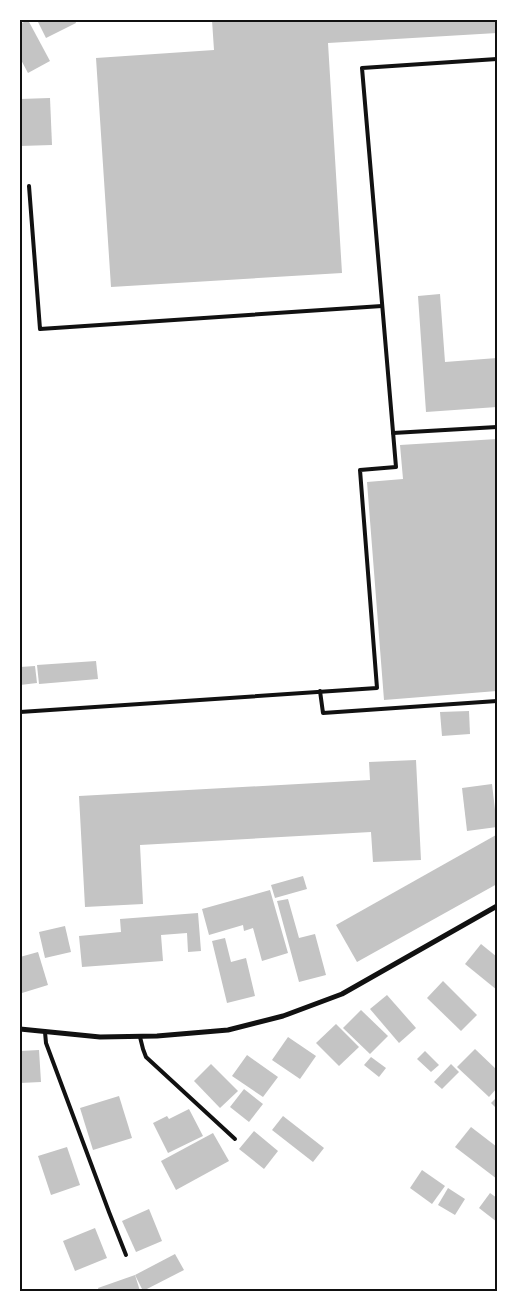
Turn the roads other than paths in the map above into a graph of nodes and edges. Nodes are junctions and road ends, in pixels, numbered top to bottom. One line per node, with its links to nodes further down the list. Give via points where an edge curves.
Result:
1 (497, 59): 3 (lane, via 362,68)
2 (28, 186): 3 (lane, via 40,329)
3 (382, 306): 5 (lane)
4 (497, 427): 5 (lane)
5 (393, 433): 6 (lane, via 396,467 360,470 377,688)
6 (320, 691): 7 (lane, via 323,714); 8 (lane)
7 (497, 701)
8 (20, 712)
9 (497, 906): 12 (street, via 342,994 283,1016 228,1030)
10 (20, 1030): 11 (street)
11 (45, 1032): 12 (street); 14 (lane, via 46,1043)
12 (140, 1037): 13 (lane, via 146,1056)
13 (235, 1139)
14 (126, 1255)

